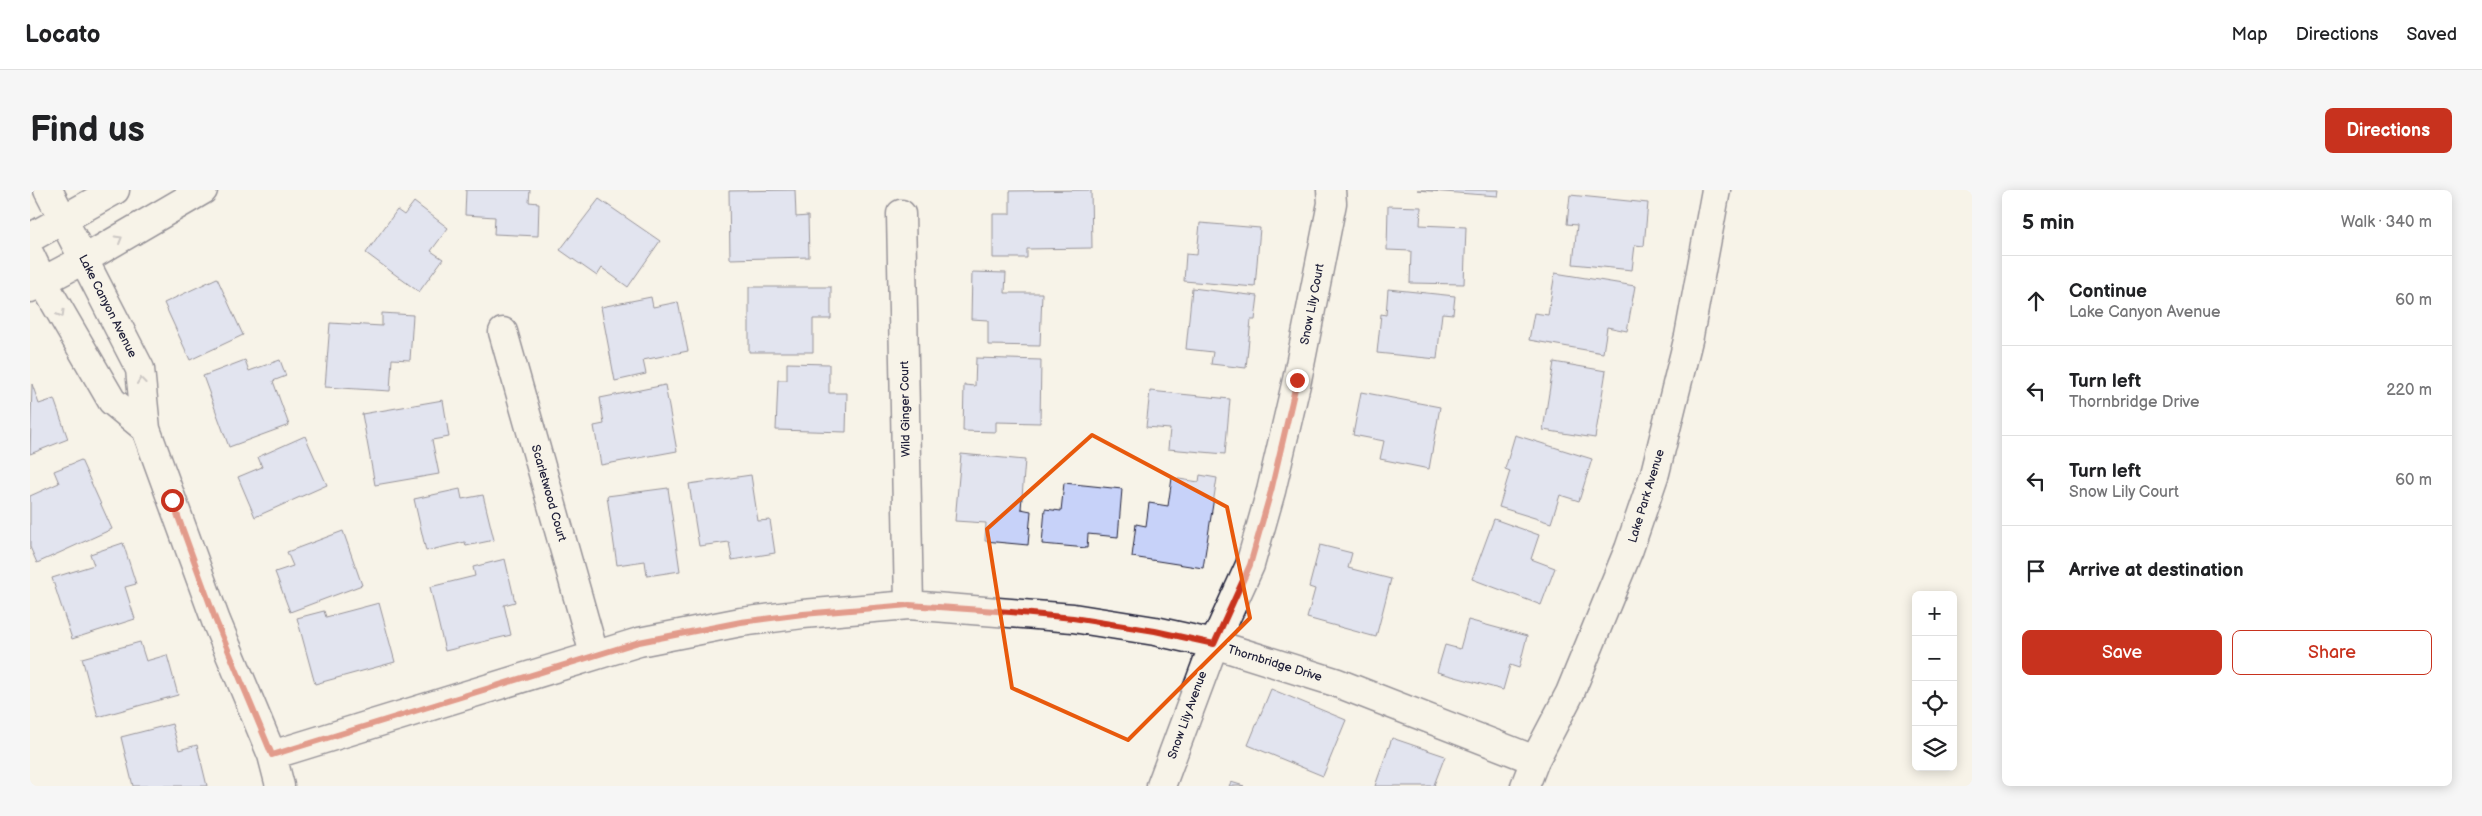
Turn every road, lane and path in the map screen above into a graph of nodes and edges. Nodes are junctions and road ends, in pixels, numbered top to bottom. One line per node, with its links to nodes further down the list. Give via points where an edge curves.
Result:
1 (48, 190): 7 (street, Lake Canyon Avenue)
2 (115, 190): 7 (street)
3 (203, 190): 10 (street, one-way to 3)
4 (1331, 190): 15 (street, Snow Lily Court, via 1332,203 1297,380 1271,491 1250,565)
5 (1716, 190): 18 (street, Lake Park Avenue, via 1689,336 1655,473 1629,549 1574,684)
6 (902, 214): 14 (street, Wild Ginger Court)
7 (63, 219): 8 (street); 10 (street, Lake Canyon Avenue)
8 (30, 238)
9 (30, 255): 11 (street)
10 (83, 260): 11 (street); 13 (street, Lake Canyon Avenue, one-way to 10, via 140,369)
11 (36, 285): 13 (street, one-way to 13, via 112,402)
12 (503, 332): 16 (street, Scarletwood Court)
13 (146, 429): 17 (street, Lake Canyon Avenue, via 216,621)
14 (909, 605): 15 (street, Thornbridge Drive, via 1073,618); 16 (street, Thornbridge Drive, via 741,622)
15 (1214, 644): 18 (street, Thornbridge Drive, via 1335,682); 20 (street, Snow Lily Avenue)
16 (594, 654): 17 (street, Thornbridge Drive)
17 (272, 755): 19 (street, Lake Canyon Avenue)
18 (1535, 760): 21 (street, Lake Park Avenue)
19 (280, 786)
20 (1161, 786)
21 (1525, 786)

